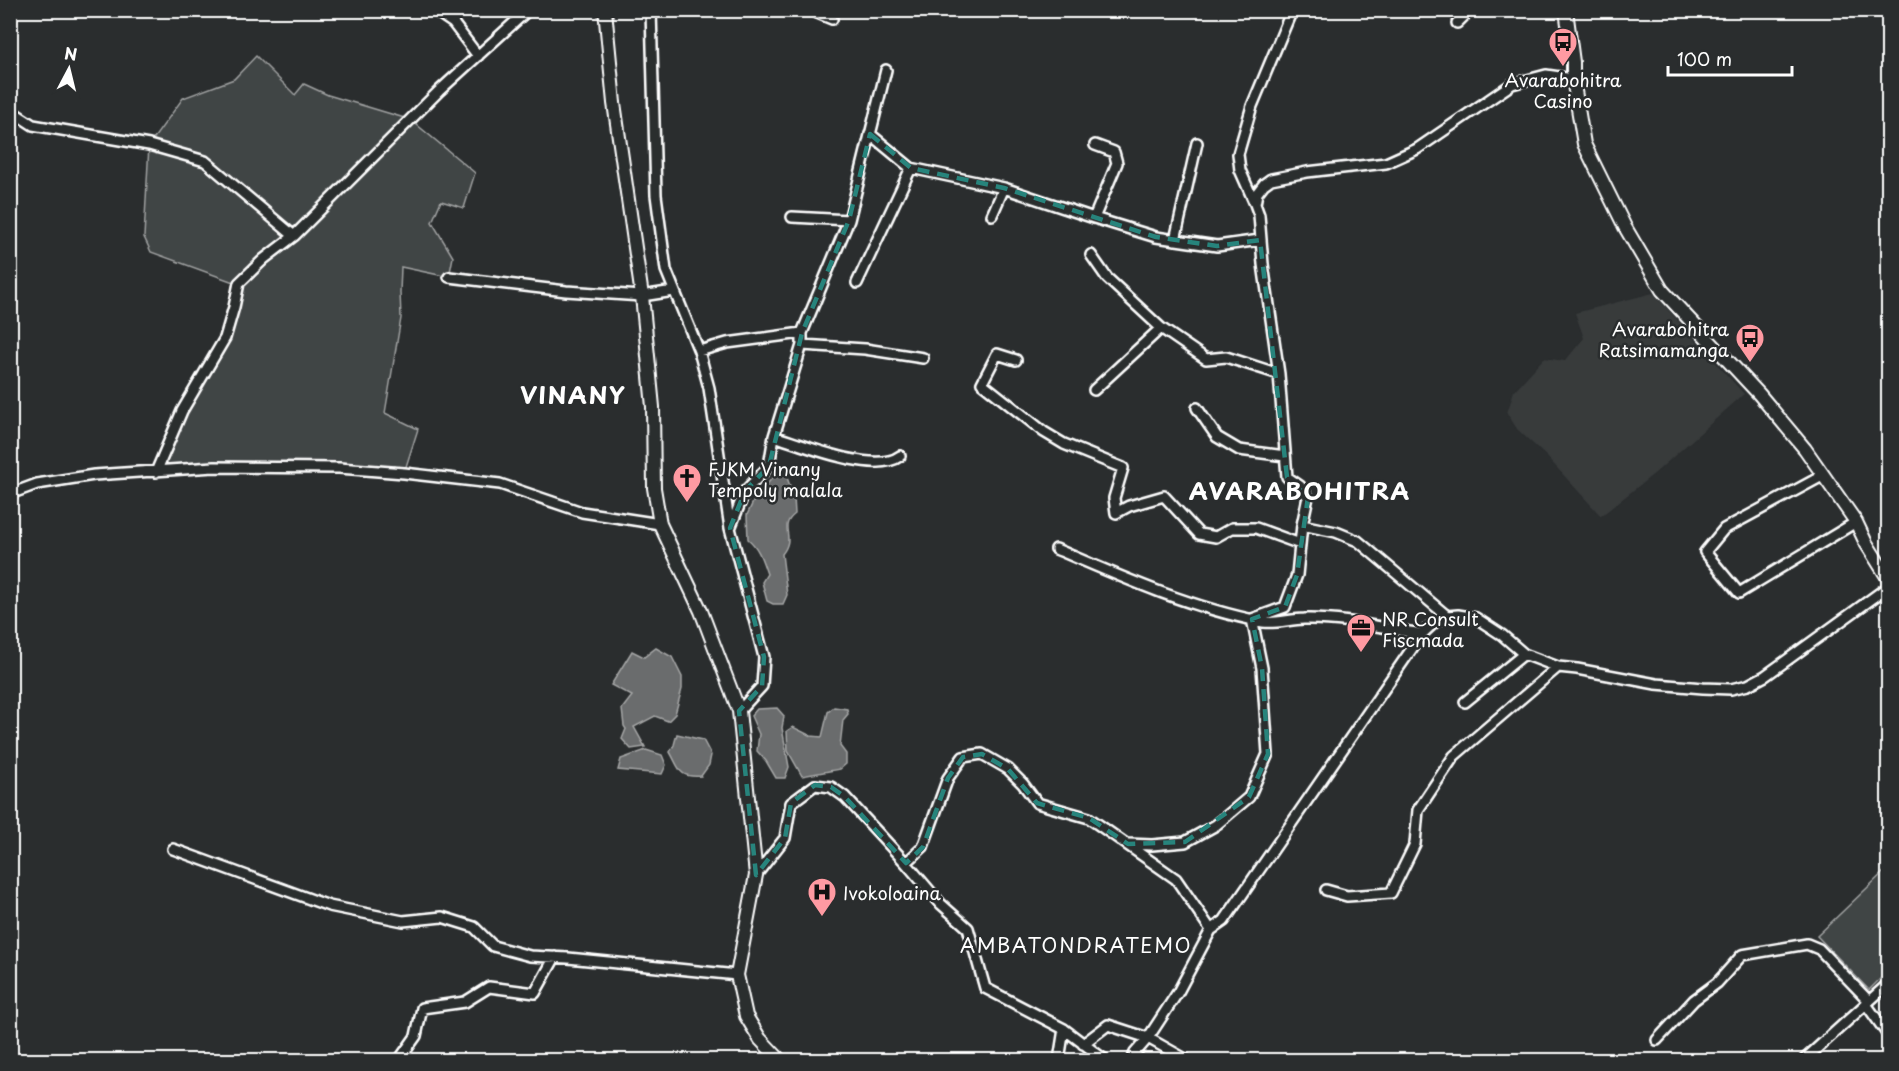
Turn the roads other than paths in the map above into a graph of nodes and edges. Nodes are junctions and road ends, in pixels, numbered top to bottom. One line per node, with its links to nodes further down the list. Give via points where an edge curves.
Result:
1 (434, 10): 11 (street, via 453,23)
2 (528, 10): 11 (street)
3 (605, 10): 32 (street, via 614,103)
4 (651, 10): 31 (street, via 656,195 666,270)
5 (810, 10): 9 (street)
6 (1292, 10): 20 (street, via 1252,106 1239,154 1240,170)
7 (1470, 10): 10 (street)
8 (1566, 10): 13 (street)
9 (832, 19)
10 (1457, 23)
11 (478, 56): 25 (street)
12 (886, 70): 15 (street)
13 (1574, 79): 20 (street, via 1546,75 1512,84 1417,149 1386,163 1272,179 1257,193); 46 (street, via 1584,144 1662,290 1759,394)
14 (10, 111): 25 (street, via 33,125 149,145 205,160)
15 (870, 134): 18 (street); 24 (street)
16 (1197, 143): 26 (street)
17 (1095, 145): 23 (street, via 1114,152 1117,163)
18 (911, 168): 19 (street); 30 (street)
19 (1004, 188): 21 (street); 23 (street)
20 (1256, 204): 27 (street)
21 (992, 215)
22 (792, 217): 24 (street)
23 (1094, 218): 26 (street)
24 (849, 219): 34 (street)
25 (294, 236): 45 (street, via 239,283 225,338 182,411)
26 (1175, 240): 27 (street, via 1217,246)
27 (1260, 240): 39 (street)
28 (1091, 255): 33 (street, via 1107,278)
29 (449, 277): 32 (street)
30 (857, 283)
31 (674, 291): 32 (street); 36 (street)
32 (642, 296): 49 (street, via 653,407 654,488)
33 (1161, 328): 39 (street, via 1206,359 1226,357); 40 (street)
34 (802, 333): 35 (street); 36 (street, via 727,343)
35 (802, 345): 37 (street); 42 (street)
36 (699, 351): 51 (street, via 709,388)
37 (923, 358)
38 (1016, 360): 52 (street, via 997,354 982,383 1044,432 1123,468 1114,498 1116,513 1164,496 1199,534 1216,537 1232,528 1256,528)
39 (1279, 374): 44 (street)
40 (1094, 390)
41 (1197, 408): 44 (street, via 1216,438 1239,450)
42 (774, 436): 43 (street, via 863,462 887,463); 51 (street, via 769,466 746,491)
43 (900, 456)
44 (1285, 456): 50 (street, via 1287,477 1308,497)
45 (156, 472): 47 (street, via 37,483); 49 (street, via 214,467 404,472 500,484 582,512)
46 (1824, 475): 48 (street); 48 (street, via 1724,529 1705,552 1738,593)
47 (10, 494)
48 (1856, 522): 54 (street)
49 (660, 524): 62 (street)
50 (1302, 525): 52 (street); 56 (street, via 1336,532 1358,542)
51 (730, 528): 62 (street, via 764,657 762,686)
52 (1300, 544): 57 (street, via 1297,575 1285,607)
53 (1056, 549): 57 (street, via 1194,604)
54 (1888, 578)
55 (1888, 587): 60 (street, via 1748,685 1731,689 1656,684)
56 (1447, 615): 58 (street); 59 (street, via 1476,618)
57 (1252, 619): 58 (street, via 1266,622 1303,618); 63 (street, via 1262,668 1268,754 1249,797 1216,825 1185,842)
58 (1422, 634): 68 (street, via 1224,921)
59 (1524, 654): 60 (street); 61 (street)
60 (1558, 667): 67 (street, via 1454,756 1418,810 1415,844 1391,893 1347,896)
61 (1465, 702)
62 (739, 711): 66 (street)
63 (1128, 844): 65 (street, via 1089,818 1037,803 1008,769 982,754 963,757 948,778 923,847); 68 (street, via 1176,879)
64 (173, 849): 69 (street, via 329,906 403,921 442,917 474,927 493,946 530,956)
65 (906, 863): 66 (street, via 845,797 831,787 815,785 791,803 785,838); 73 (street, via 940,904 968,928 985,988)
66 (756, 875): 70 (street)
67 (1326, 890)
68 (1211, 930): 75 (street)
69 (555, 957): 70 (street); 78 (street, via 535,993 489,987 465,1002 422,1008 416,1035)
70 (737, 975): 79 (street, via 746,1016)
71 (1888, 984): 72 (street)
72 (1868, 1002): 74 (street); 76 (street, via 1819,949 1807,944 1742,955); 84 (street)
73 (1064, 1029): 77 (street); 80 (street)
74 (1888, 1035)
75 (1148, 1038): 77 (street, via 1108,1025); 82 (street); 83 (street)
76 (1657, 1040)
77 (1083, 1044): 81 (street)
78 (399, 1060)
79 (780, 1060)
80 (1059, 1060)
81 (1105, 1060)
82 (1132, 1060)
83 (1187, 1060)
84 (1804, 1060)

